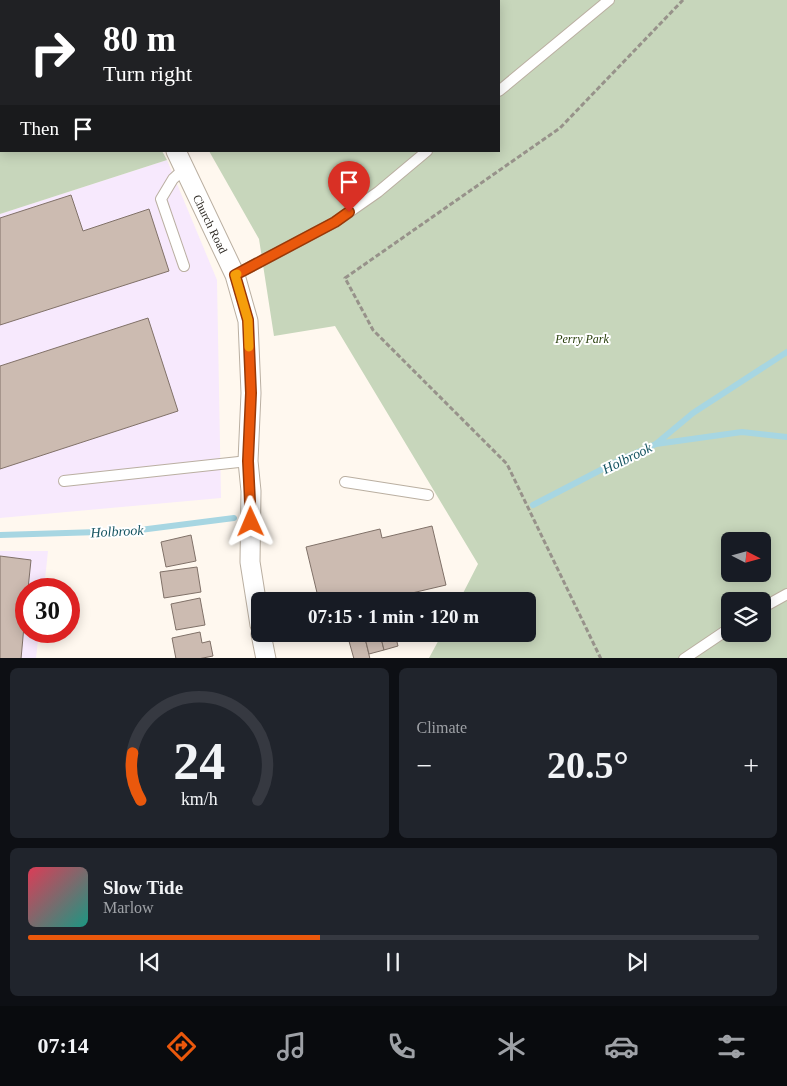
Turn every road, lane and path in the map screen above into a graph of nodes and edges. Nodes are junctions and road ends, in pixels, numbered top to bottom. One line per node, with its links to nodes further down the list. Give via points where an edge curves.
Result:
1 (609, 0): 3 (lane)
2 (683, 0): 19 (path, via 560,128 345,278 373,330 507,464)
3 (500, 91)
4 (176, 152): 6 (street, Church Road)
5 (426, 152): 8 (lane, via 335,222)
6 (184, 169): 7 (lane, via 173,179 161,199); 8 (street, Church Road)
7 (184, 266)
8 (235, 275): 9 (street, Church Road, via 248,320 251,393)
9 (248, 461): 10 (lane); 13 (street, Church Road, via 250,562)
10 (64, 481)
11 (345, 482): 12 (lane)
12 (428, 495)
13 (256, 592)
14 (787, 594): 15 (lane)
15 (771, 603)
16 (721, 634): 20 (lane)
17 (265, 642): 18 (street, Church Road)
18 (266, 658)
19 (602, 658)
20 (684, 658)

